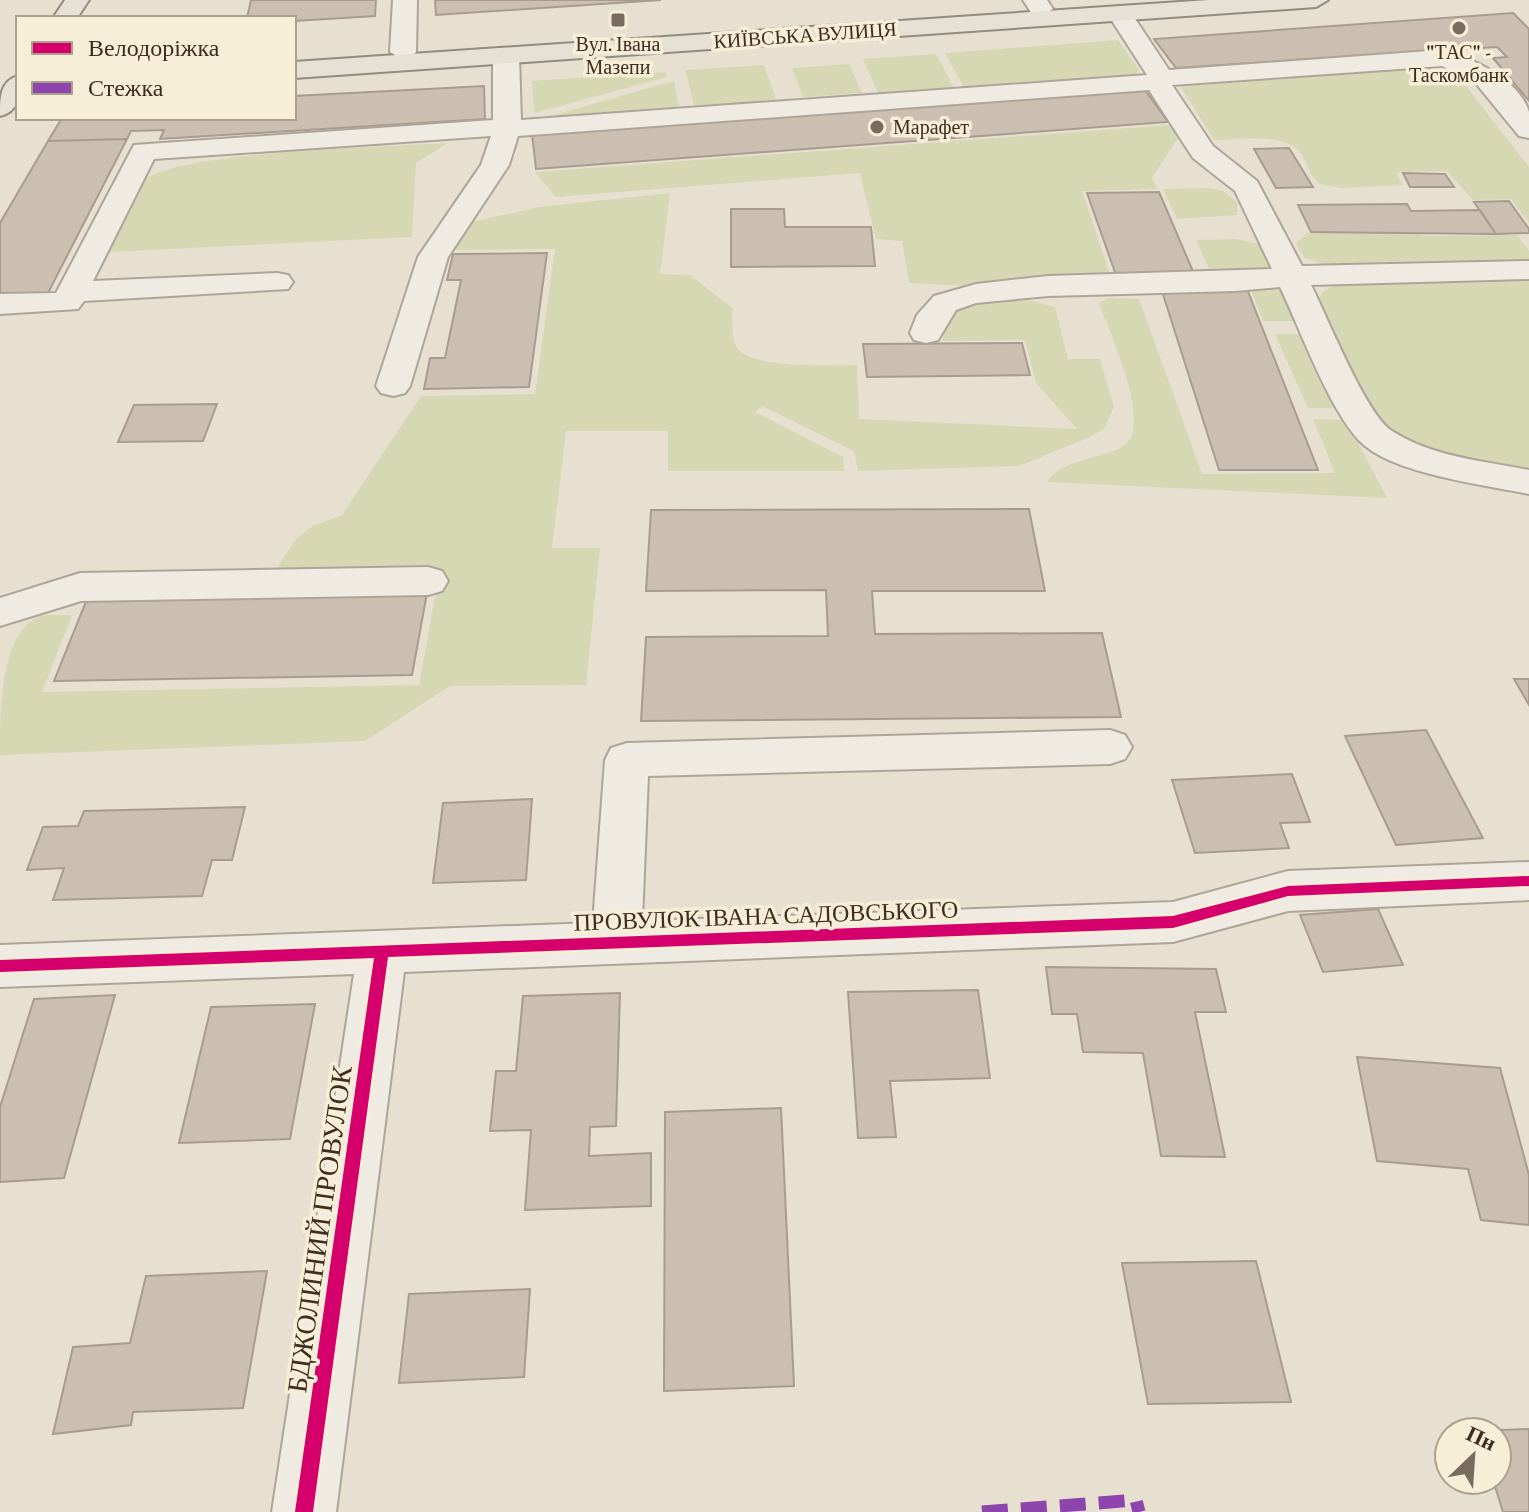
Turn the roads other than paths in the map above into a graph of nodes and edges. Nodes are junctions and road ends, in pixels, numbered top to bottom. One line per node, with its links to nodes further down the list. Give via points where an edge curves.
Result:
1 (405, 0): 6 (street)
2 (1168, 0): 4 (main road, КИЇВСЬКА ВУЛИЦЯ)
3 (1316, 0): 5 (main road, КИЇВСЬКА ВУЛИЦЯ)
4 (1038, 4): 6 (main road, КИЇВСЬКА ВУЛИЦЯ)
5 (1119, 13): 7 (main road, КИЇВСЬКА ВУЛИЦЯ); 10 (street)
6 (403, 52): 8 (main road, КИЇВСЬКА ВУЛИЦЯ)
7 (506, 56): 9 (main road, КИЇВСЬКА ВУЛИЦЯ); 11 (street)
8 (296, 59)
9 (296, 70)
10 (1159, 80): 11 (street); 12 (street, via 1443,58 1482,72); 14 (street, via 1203,152 1247,187)
11 (507, 128): 16 (street, via 144,151); 19 (street, via 495,165 433,257)
12 (1529, 130)
13 (1529, 270): 14 (street)
14 (1291, 276): 18 (street, via 960,294 936,309); 20 (street, via 1357,413 1377,438 1424,460)
15 (277, 282): 16 (street)
16 (72, 292): 17 (street, via 67,302)
17 (0, 304)
18 (926, 333)
19 (393, 386)
20 (1529, 482)
21 (428, 581): 22 (street, via 80,587)
22 (0, 612)
23 (1110, 747): 25 (street, via 627,760)
24 (1529, 881): 25 (street, ПРОВУЛОК ІВАНА САДОВСЬКОГО, via 1288,891 1173,922)
25 (616, 944): 26 (street, ПРОВУЛОК ІВАНА САДОВСЬКОГО)
26 (382, 952): 27 (street, ПРОВУЛОК ІВАНА САДОВСЬКОГО); 28 (street, БДЖОЛИНИЙ ПРОВУЛОК)
27 (0, 966)
28 (304, 1512)

